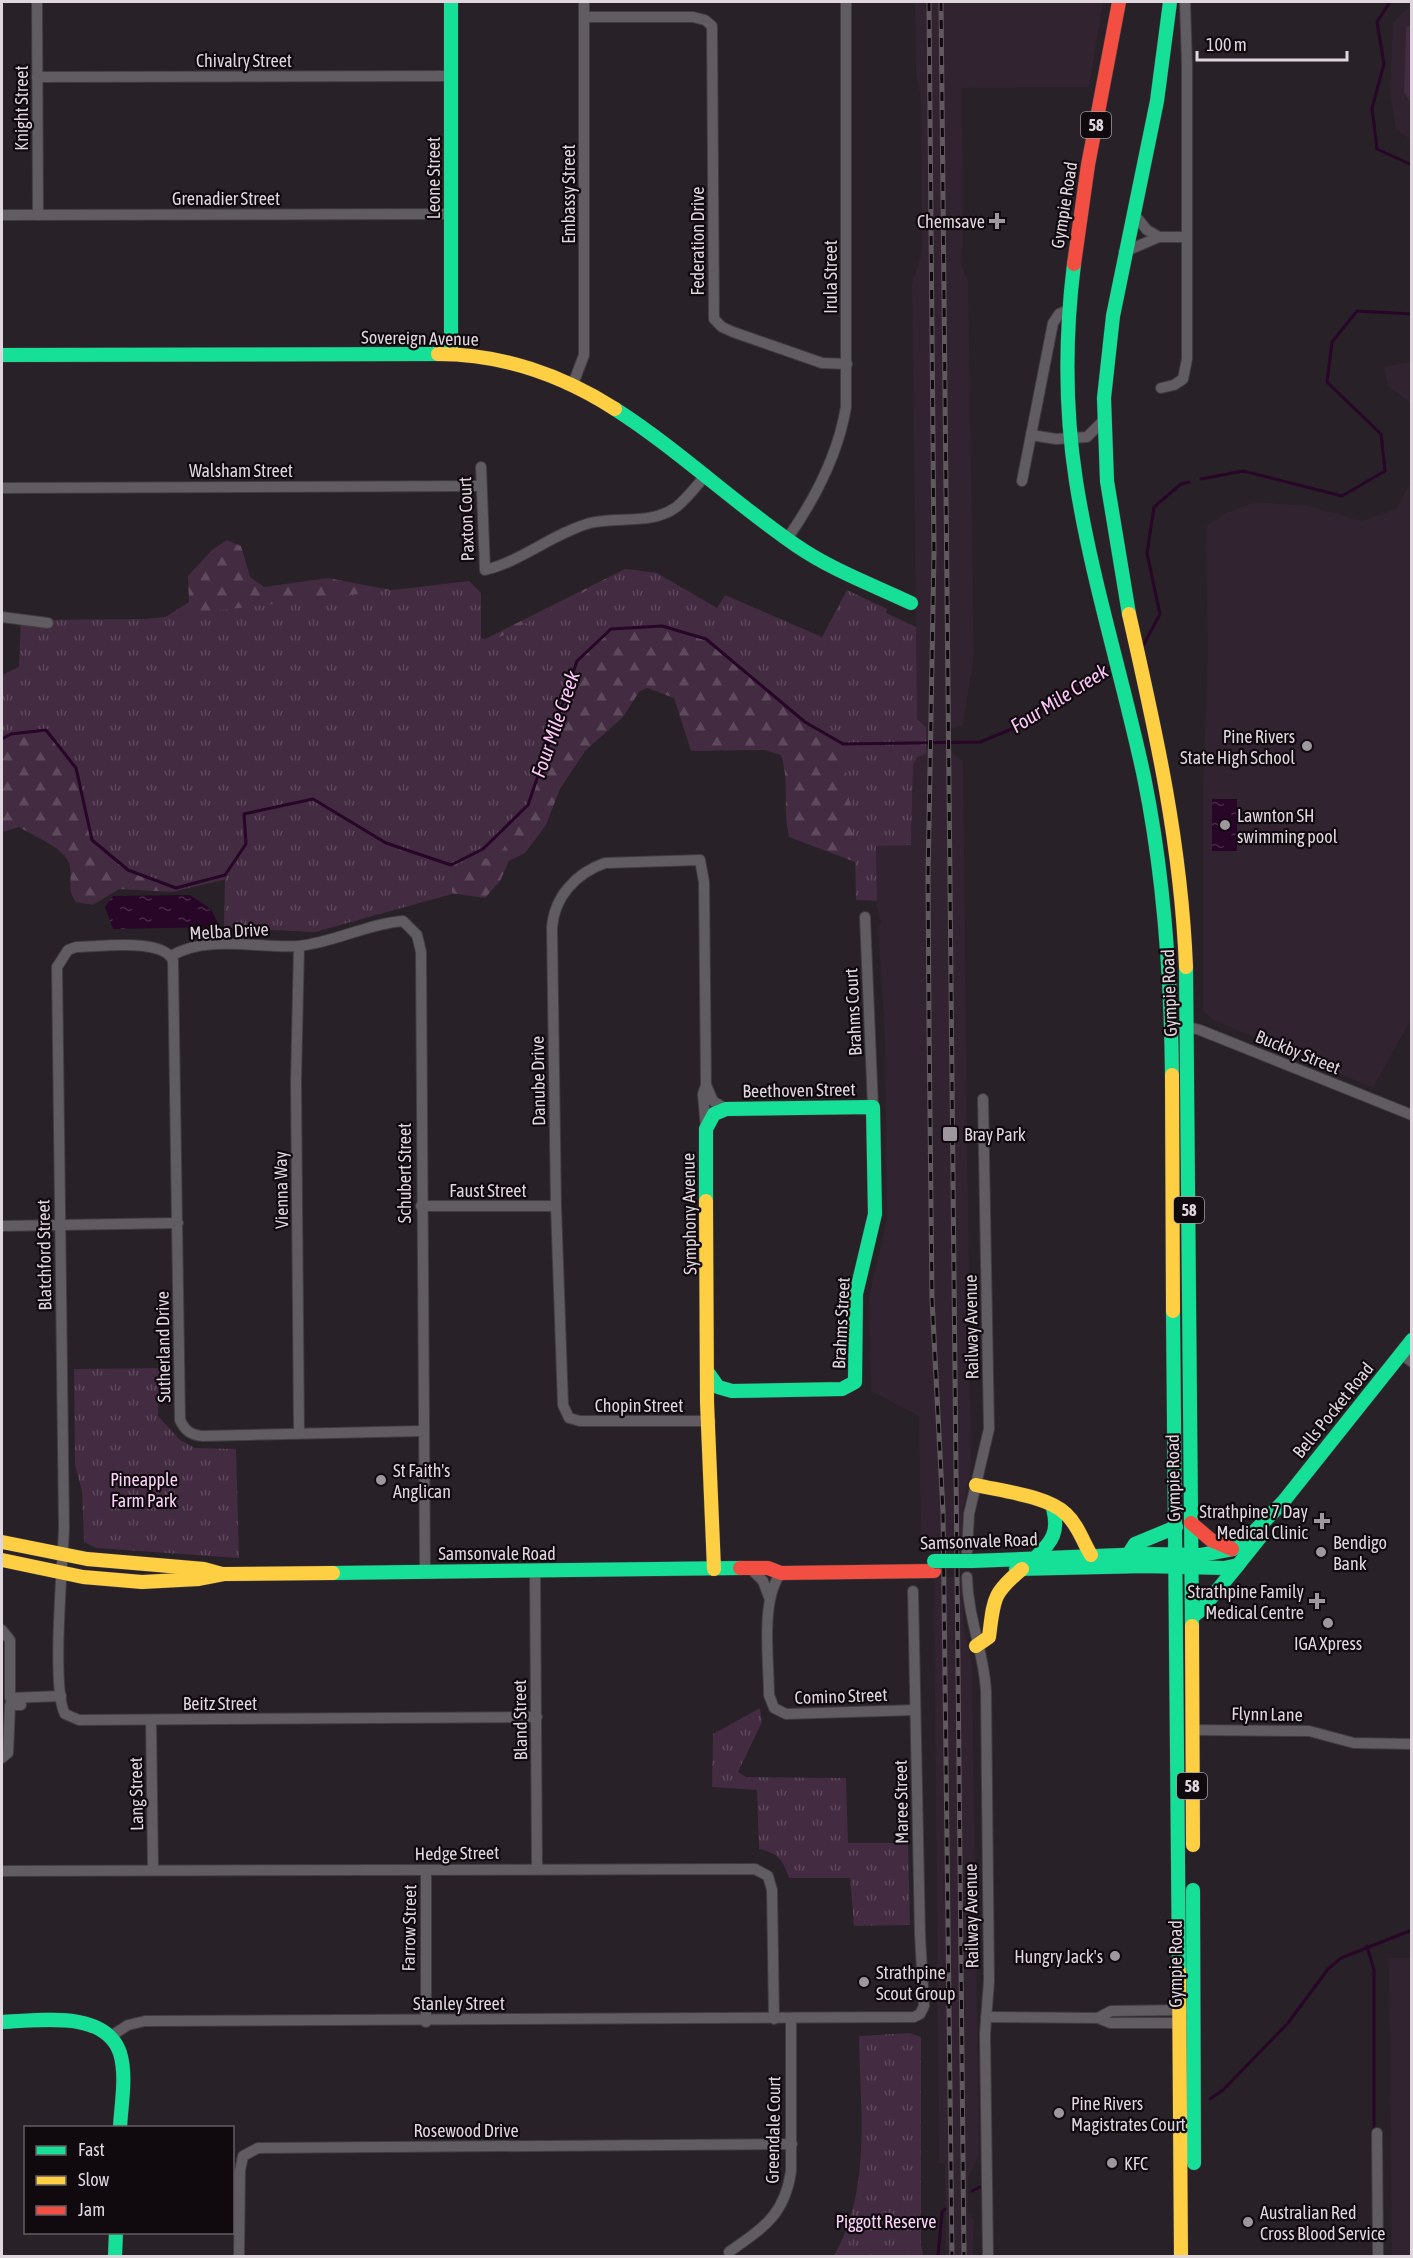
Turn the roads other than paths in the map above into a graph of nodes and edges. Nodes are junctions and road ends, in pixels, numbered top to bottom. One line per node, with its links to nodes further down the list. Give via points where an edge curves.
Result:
1 (38, 2): 10 (street, Knight Street)
2 (451, 2): 9 (main road, Leone Street)
3 (584, 2): 8 (street, Embassy Street)
4 (846, 2): 21 (street, Irula Street)
5 (1119, 2): 18 (main road, Gympie Road / 58, via 1078,224)
6 (1170, 2): 11 (main road, Gympie Road / 58, via 1161,77)
7 (1185, 2): 16 (street)
8 (584, 17): 21 (street, Federation Drive, via 711,18 714,318 728,330 822,363); 22 (street, Embassy Street, via 584,354)
9 (451, 76): 10 (street, Chivalry Street); 12 (main road, Leone Street)
10 (37, 77): 14 (street, Knight Street)
11 (1133, 213): 15 (street); 17 (main road, Gympie Road / 58)
12 (451, 214): 14 (street, Grenadier Street); 19 (main road, Leone Street)
13 (2, 215): 14 (street, Grenadier Street)
14 (38, 215)
15 (1159, 237): 16 (street); 17 (street)
16 (1186, 237): 23 (street, via 1185,372 1179,383)
17 (1124, 252): 24 (main road, Gympie Road / 58, via 1109,339)
18 (1070, 309): 25 (street, via 1059,314 1053,323); 26 (main road, Gympie Road / 58)
19 (451, 354): 20 (main road, Sovereign Avenue); 22 (main road, Sovereign Avenue, via 496,358)
20 (2, 355)
21 (847, 364): 32 (street, Irula Street, via 846,407 838,447)
22 (573, 384): 28 (main road, Sovereign Avenue, via 645,427)
23 (1161, 388)
24 (1104, 420): 26 (street, via 1090,435); 36 (main road, Gympie Road / 58, via 1110,522)
25 (1031, 435): 26 (street); 29 (street)
26 (1071, 439): 37 (main road, Gympie Road / 58, via 1085,528)
27 (481, 467): 30 (street, Paxton Court)
28 (706, 475): 30 (street, Paxton Court, via 675,508 657,517 590,523 503,566 485,570); 32 (main road, Sovereign Avenue)
29 (1022, 481)
30 (480, 486): 31 (street, Walsham Street)
31 (2, 488)
32 (787, 539): 33 (main road, Sovereign Avenue, via 813,556)
33 (911, 603)
34 (2, 617): 35 (street)
35 (48, 623)
36 (1150, 703): 37 (street, via 1139,704); 45 (main road, Gympie Road / 58, via 1177,851 1185,929)
37 (1130, 714): 44 (main road, Gympie Road / 58, via 1157,852)
38 (700, 860): 46 (street, Symphony Avenue, via 704,882); 53 (street, Danube Drive, via 598,865 569,887 553,913)
39 (865, 917): 48 (street, Brahms Court)
40 (403, 921): 41 (street, Melba Drive, via 367,926); 52 (street, Schubert Street, via 417,935 421,952)
41 (299, 946): 43 (street, Melba Drive, via 194,946); 64 (street, Vienna Way)
42 (62, 955): 43 (street, Melba Drive, via 76,947 153,946); 55 (street, Blatchford Street, via 57,967)
43 (171, 956): 54 (street, Sutherland Drive)
44 (1172, 1025): 45 (street, Buckby Street); 69 (main road, Gympie Road / 58)
45 (1188, 1026): 50 (street, Buckby Street); 68 (main road, Gympie Road / 58)
46 (706, 1085): 49 (street, via 712,1101); 51 (street, Symphony Avenue)
47 (983, 1100): 65 (street, Railway Avenue, via 988,1429)
48 (873, 1107): 49 (main road, Beethoven Street); 60 (main road, Brahms Street, via 875,1214 856,1294 855,1382 843,1389)
49 (726, 1109): 51 (main road, via 714,1114)
50 (1412, 1115)
51 (706, 1129): 59 (main road, Symphony Avenue)
52 (421, 1206): 53 (street, Faust Street); 63 (street, Schubert Street)
53 (556, 1206): 62 (street, Danube Drive, via 563,1405)
54 (178, 1223): 55 (street); 64 (street, Sutherland Drive, via 183,1427 195,1436)
55 (60, 1225): 56 (street); 72 (street, Blatchford Street)
56 (2, 1226)
57 (1412, 1340): 58 (main road, Bells Pocket Road)
58 (1406, 1358): 66 (main road, Bells Pocket Road)
59 (709, 1374): 60 (main road, via 718,1387); 61 (main road, Symphony Avenue)
60 (732, 1391): 61 (main road, via 716,1398)
61 (710, 1416): 62 (street, Chopin Street, via 580,1421); 82 (main road, Symphony Avenue)
62 (569, 1418)
63 (423, 1431): 64 (street, Sutherland Drive); 86 (street)
64 (299, 1433)
65 (976, 1485): 67 (main road); 79 (street, Railway Avenue, via 969,1514)
66 (1283, 1502): 71 (main road, Bells Pocket Road); 80 (main road, Bells Pocket Road, via 1277,1516)
67 (1053, 1508): 74 (main road, via 1068,1516); 75 (main road, via 1058,1530)
68 (1191, 1524): 71 (main road, via 1210,1540); 78 (main road, Gympie Road / 58)
69 (1176, 1527): 73 (main road, via 1135,1544); 77 (main road, Gympie Road / 58)
70 (2, 1542): 72 (main road, Samsonvale Road)
71 (1233, 1549): 78 (main road)
72 (63, 1555): 87 (street); 88 (main road, Samsonvale Road)
73 (1128, 1555): 74 (main road, Samsonvale Road); 77 (main road, Samsonvale Road)
74 (1091, 1556): 75 (main road, Samsonvale Road)
75 (1036, 1557): 79 (main road, Samsonvale Road)
76 (2, 1560): 87 (main road, Samsonvale Road)
77 (1175, 1561): 78 (main road, Samsonvale Road); 83 (main road, Samsonvale Road); 108 (main road, Gympie Road / 58)
78 (1192, 1561): 80 (main road, via 1218,1569); 91 (main road, Gympie Road / 58)
79 (969, 1565): 83 (main road, Samsonvale Road); 84 (main road, Samsonvale Road, bridge, via 781,1563); 93 (street, Railway Avenue, via 968,1605)
80 (1238, 1565): 91 (main road, Bells Pocket Road)
81 (750, 1568): 82 (main road, Samsonvale Road); 84 (main road, Samsonvale Road); 90 (street, via 763,1581)
82 (714, 1569): 85 (main road, Samsonvale Road)
83 (1022, 1569): 93 (main road, via 998,1591 991,1611 989,1637)
84 (775, 1570): 90 (street, Comino Street)
85 (535, 1571): 86 (main road, Samsonvale Road); 96 (street, Bland Street)
86 (425, 1572): 88 (main road, Samsonvale Road)
87 (61, 1574): 88 (main road, Samsonvale Road, via 127,1580 203,1580); 94 (street)
88 (225, 1574)
89 (913, 1591): 95 (street, Maree Street)
90 (769, 1597): 95 (street, Comino Street, via 769,1695 774,1708 786,1714)
91 (1192, 1617): 98 (main road, Gympie Road / 58)
92 (2, 1630): 94 (street, via 10,1640 10,1698)
93 (976, 1646): 107 (street, Railway Avenue, via 986,1690)
94 (61, 1700): 97 (street, Beitz Street, via 65,1714 79,1720); 100 (street, via 10,1705 10,1746)
95 (915, 1710): 105 (street, Maree Street)
96 (537, 1717): 97 (street, Beitz Street); 101 (street, Bland Street)
97 (151, 1720): 102 (street, Lang Street)
98 (1192, 1730): 99 (street, Flynn Lane, via 1309,1731 1354,1743); 106 (main road, Gympie Road / 58)
99 (1412, 1744)
100 (2, 1758)
101 (537, 1868): 103 (street, Hedge Street); 110 (street, Hedge Street, via 755,1869 768,1876 772,1890)
102 (153, 1869): 103 (street, Hedge Street); 104 (street, Hedge Street)
103 (426, 1870): 112 (street, Farrow Street)
104 (2, 1871)
105 (922, 2012): 109 (street, Stanley Street, via 914,2017)
106 (1194, 2016): 108 (street); 123 (main road, Gympie Road / 58)
107 (986, 2017): 108 (street, via 1098,2018 1110,2023); 121 (street, Railway Avenue)
108 (1179, 2017): 122 (main road, Gympie Road / 58)
109 (791, 2018): 110 (street, Stanley Street); 116 (street, Greendale Court)
110 (774, 2019): 112 (street, Stanley Street)
111 (2, 2022): 113 (main road, via 82,2023)
112 (426, 2022): 113 (street, Stanley Street, via 145,2022 128,2025)
113 (111, 2036): 114 (main road, via 122,2066)
114 (120, 2126)
115 (1377, 2133): 124 (street)
116 (792, 2144): 118 (street, Greendale Court, via 788,2194 762,2228); 120 (street, Rosewood Drive, via 258,2148 243,2156 240,2170)
117 (116, 2234): 119 (main road)
118 (729, 2252)
119 (115, 2256)
120 (239, 2256)
121 (988, 2256)
122 (1181, 2256)
123 (1195, 2256)
124 (1378, 2256)

